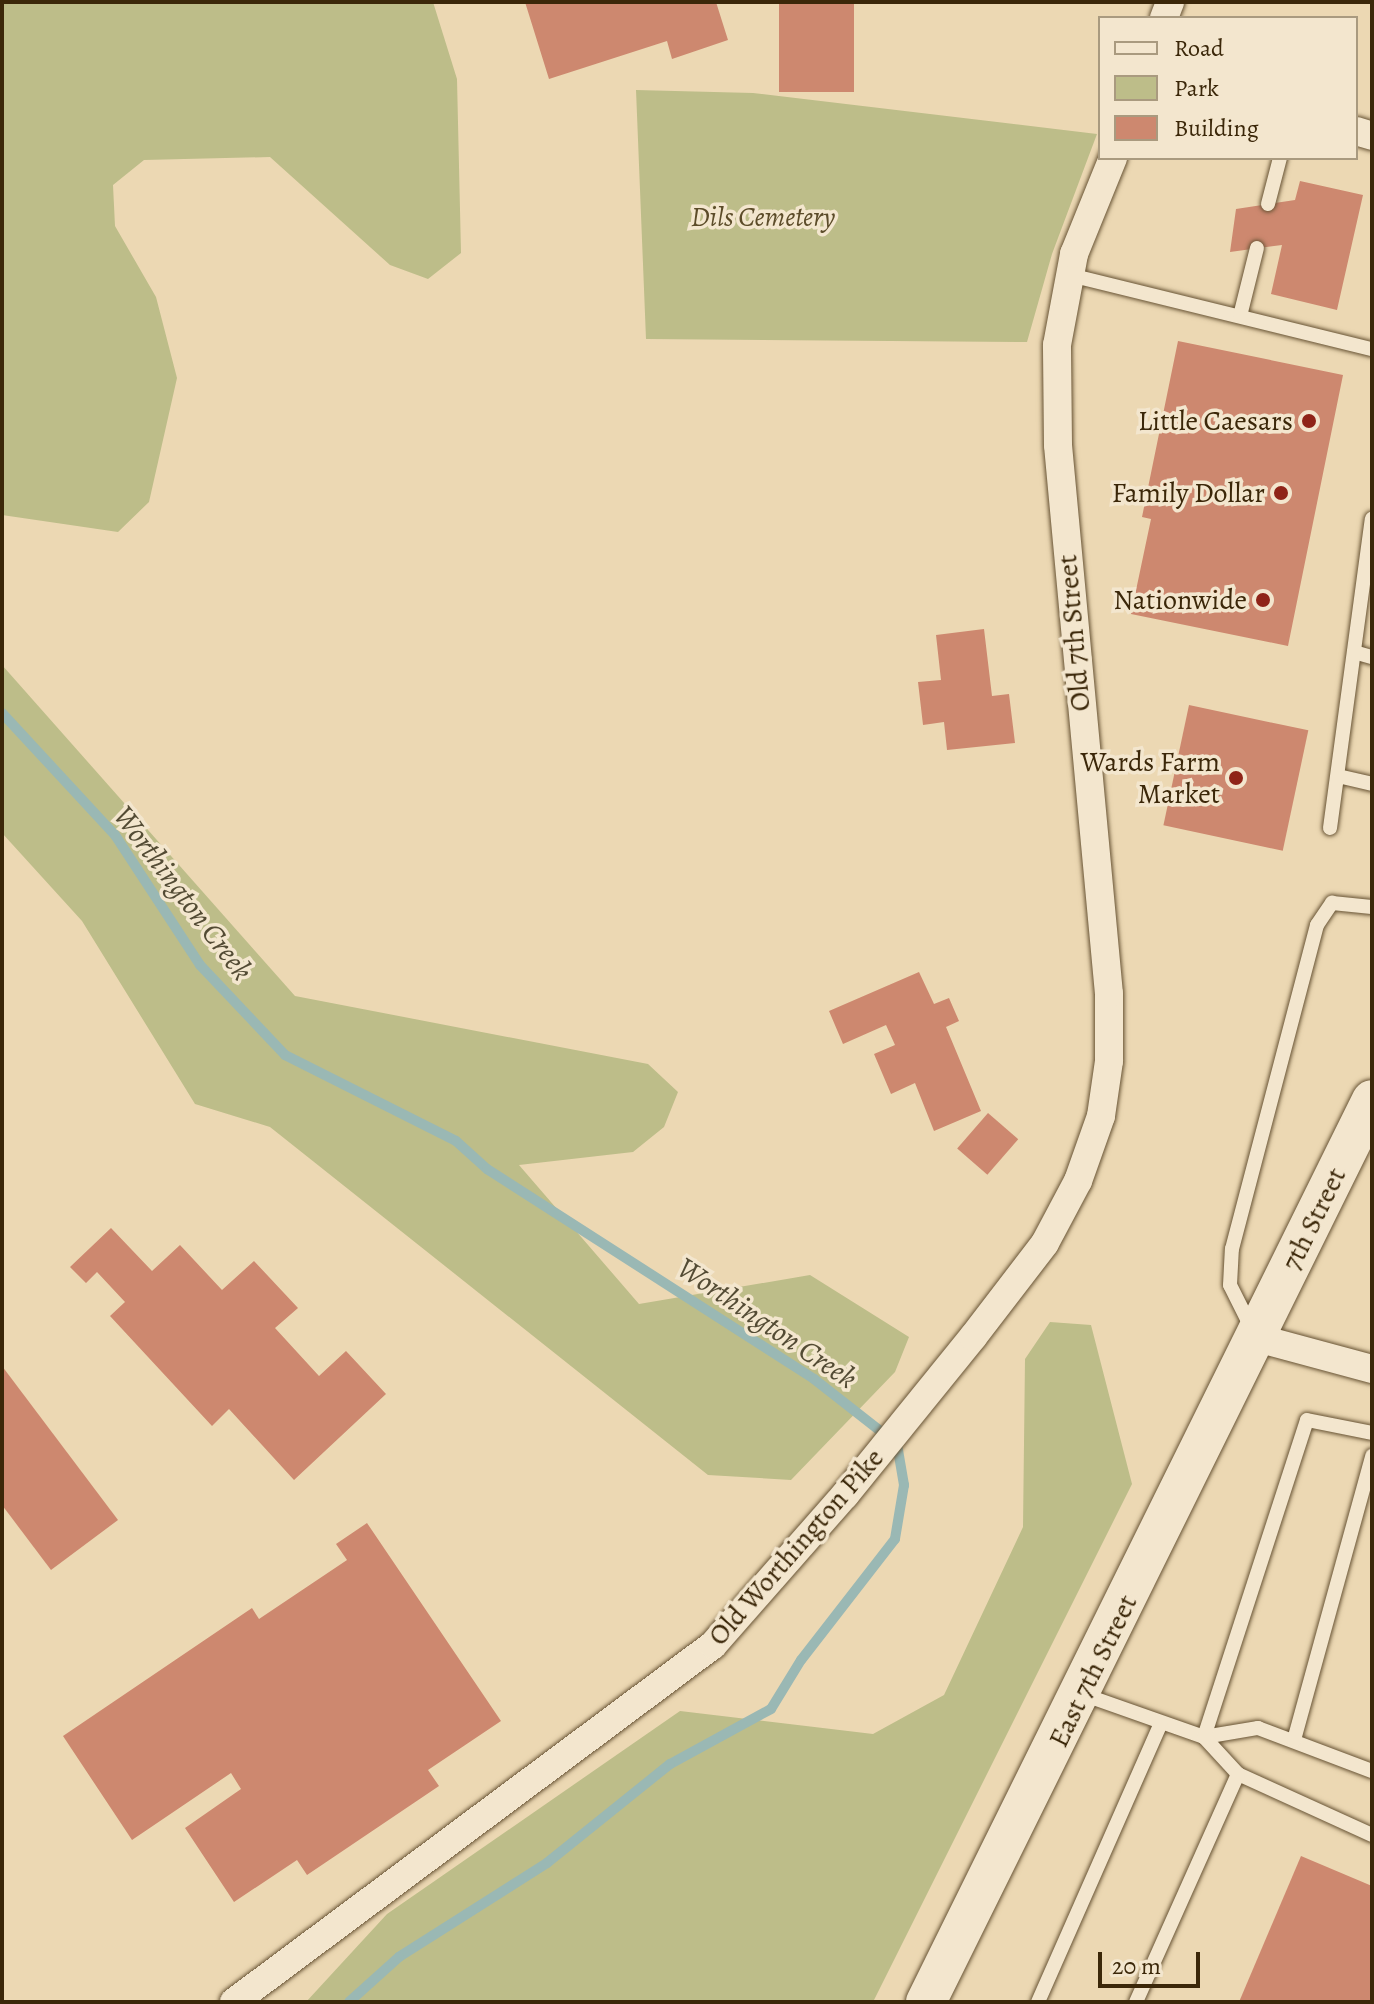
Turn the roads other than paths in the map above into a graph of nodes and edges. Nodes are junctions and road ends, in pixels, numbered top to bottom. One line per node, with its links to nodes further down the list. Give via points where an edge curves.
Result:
1 (1112, 160): 5 (street, Old 7th Street)
2 (1279, 160): 3 (lane)
3 (1268, 204)
4 (1257, 248): 6 (lane)
5 (1070, 275): 6 (lane); 16 (street, Old 7th Street, via 1057,345 1058,445 1109,994 1109,1061)
6 (1240, 316): 7 (lane)
7 (1372, 349)
8 (1372, 519): 9 (lane)
9 (1354, 652): 10 (lane); 11 (lane)
10 (1372, 657)
11 (1338, 776): 12 (lane); 13 (lane)
12 (1372, 784)
13 (1330, 828)
14 (1372, 907): 17 (lane, via 1332,903 1317,925 1232,1249 1230,1285)
15 (1372, 1100): 17 (main road, 7th Street)
16 (1101, 1116): 28 (street, Old Worthington Pike, via 1078,1181 1045,1243 845,1495 713,1645)
17 (1257, 1338): 18 (street); 21 (main road, East 7th Street)
18 (1372, 1369)
19 (1372, 1433): 23 (lane, via 1307,1420)
20 (1372, 1456): 24 (lane)
21 (1082, 1694): 22 (lane); 29 (main road, East 7th Street)
22 (1161, 1723): 23 (lane); 30 (lane)
23 (1204, 1737): 24 (lane, via 1258,1728); 26 (lane)
24 (1294, 1740): 25 (lane)
25 (1372, 1771)
26 (1238, 1774): 27 (lane); 31 (lane)
27 (1372, 1835)
28 (234, 2002)
29 (926, 2002)
30 (1038, 2002)
31 (1136, 2002)

